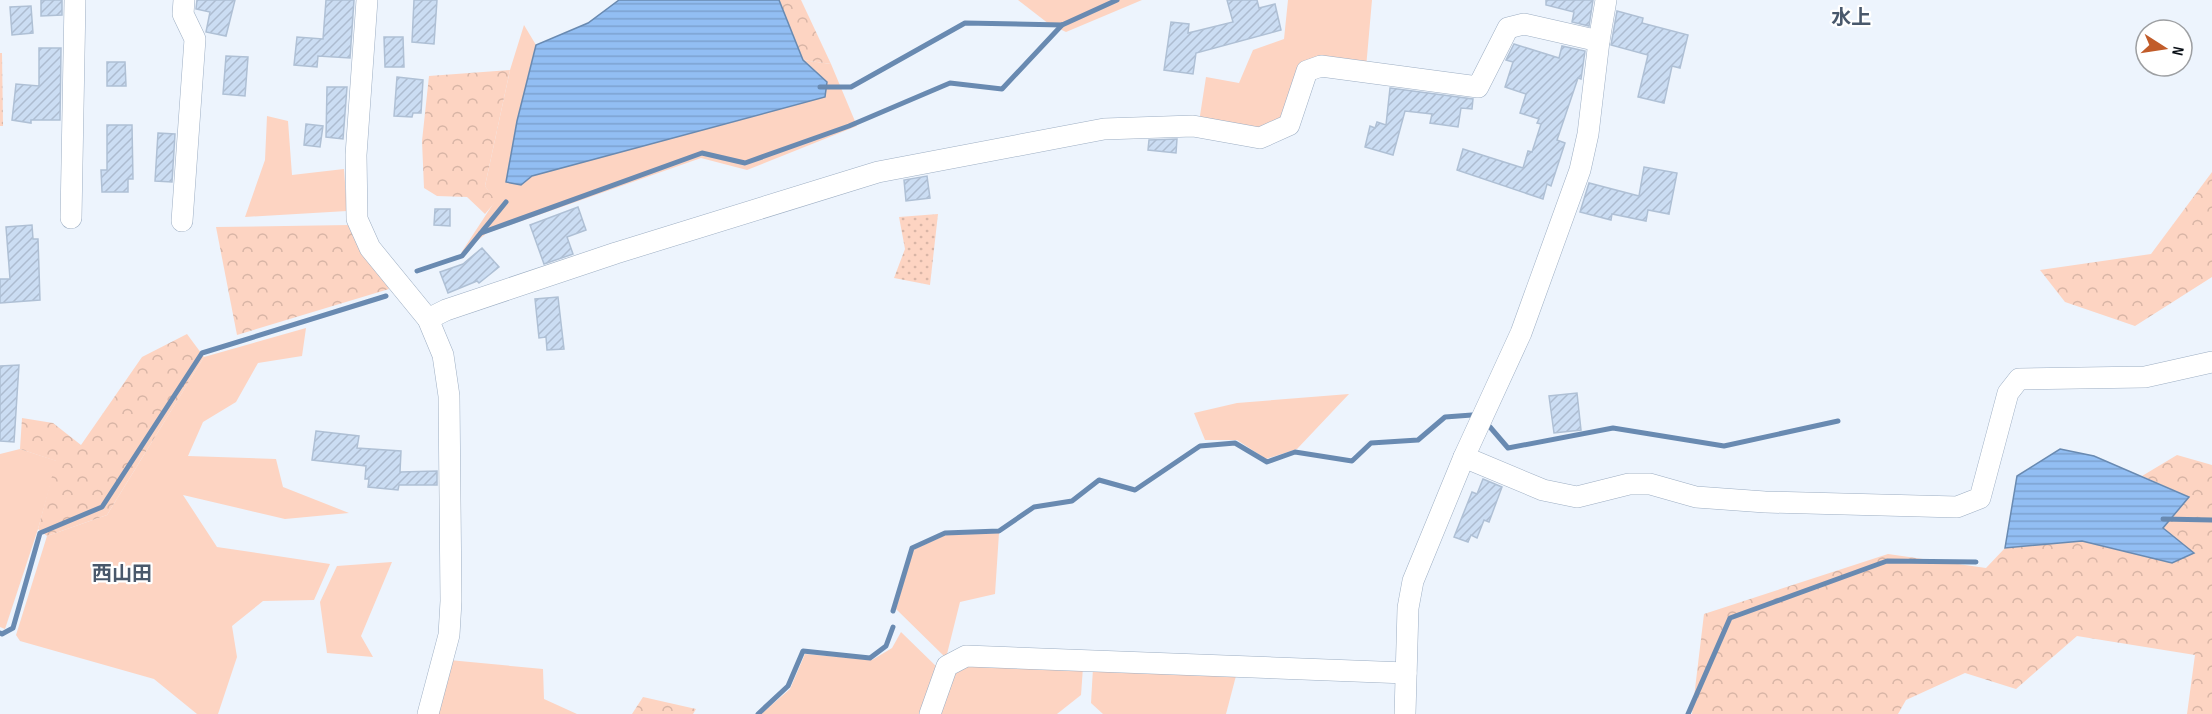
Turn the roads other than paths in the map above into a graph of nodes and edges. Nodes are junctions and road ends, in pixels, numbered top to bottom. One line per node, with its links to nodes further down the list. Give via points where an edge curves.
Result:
1 (75, 0): 6 (street)
2 (184, 0): 7 (street, via 183,14 195,39)
3 (367, 0): 8 (street, via 356,155 357,219 370,248)
4 (1606, 0): 5 (street)
5 (1599, 41): 8 (street, via 1524,24 1508,28 1478,87 1321,66 1307,70 1289,125 1260,138 1193,126 1104,129 879,172 616,253); 10 (street, via 1580,170 1521,333)
6 (71, 218)
7 (182, 221)
8 (429, 319): 12 (street, via 443,355 449,396 451,601 449,635)
9 (2212, 362): 10 (street, via 2145,377 2019,379 2008,393 1980,498 1957,507 1707,498 1650,484 1629,484 1577,497 1543,490)
10 (1464, 457): 11 (street, via 1413,580)
11 (1406, 674): 13 (street, via 966,656 947,666); 14 (street)
12 (428, 714)
13 (930, 714)
14 (1405, 714)

